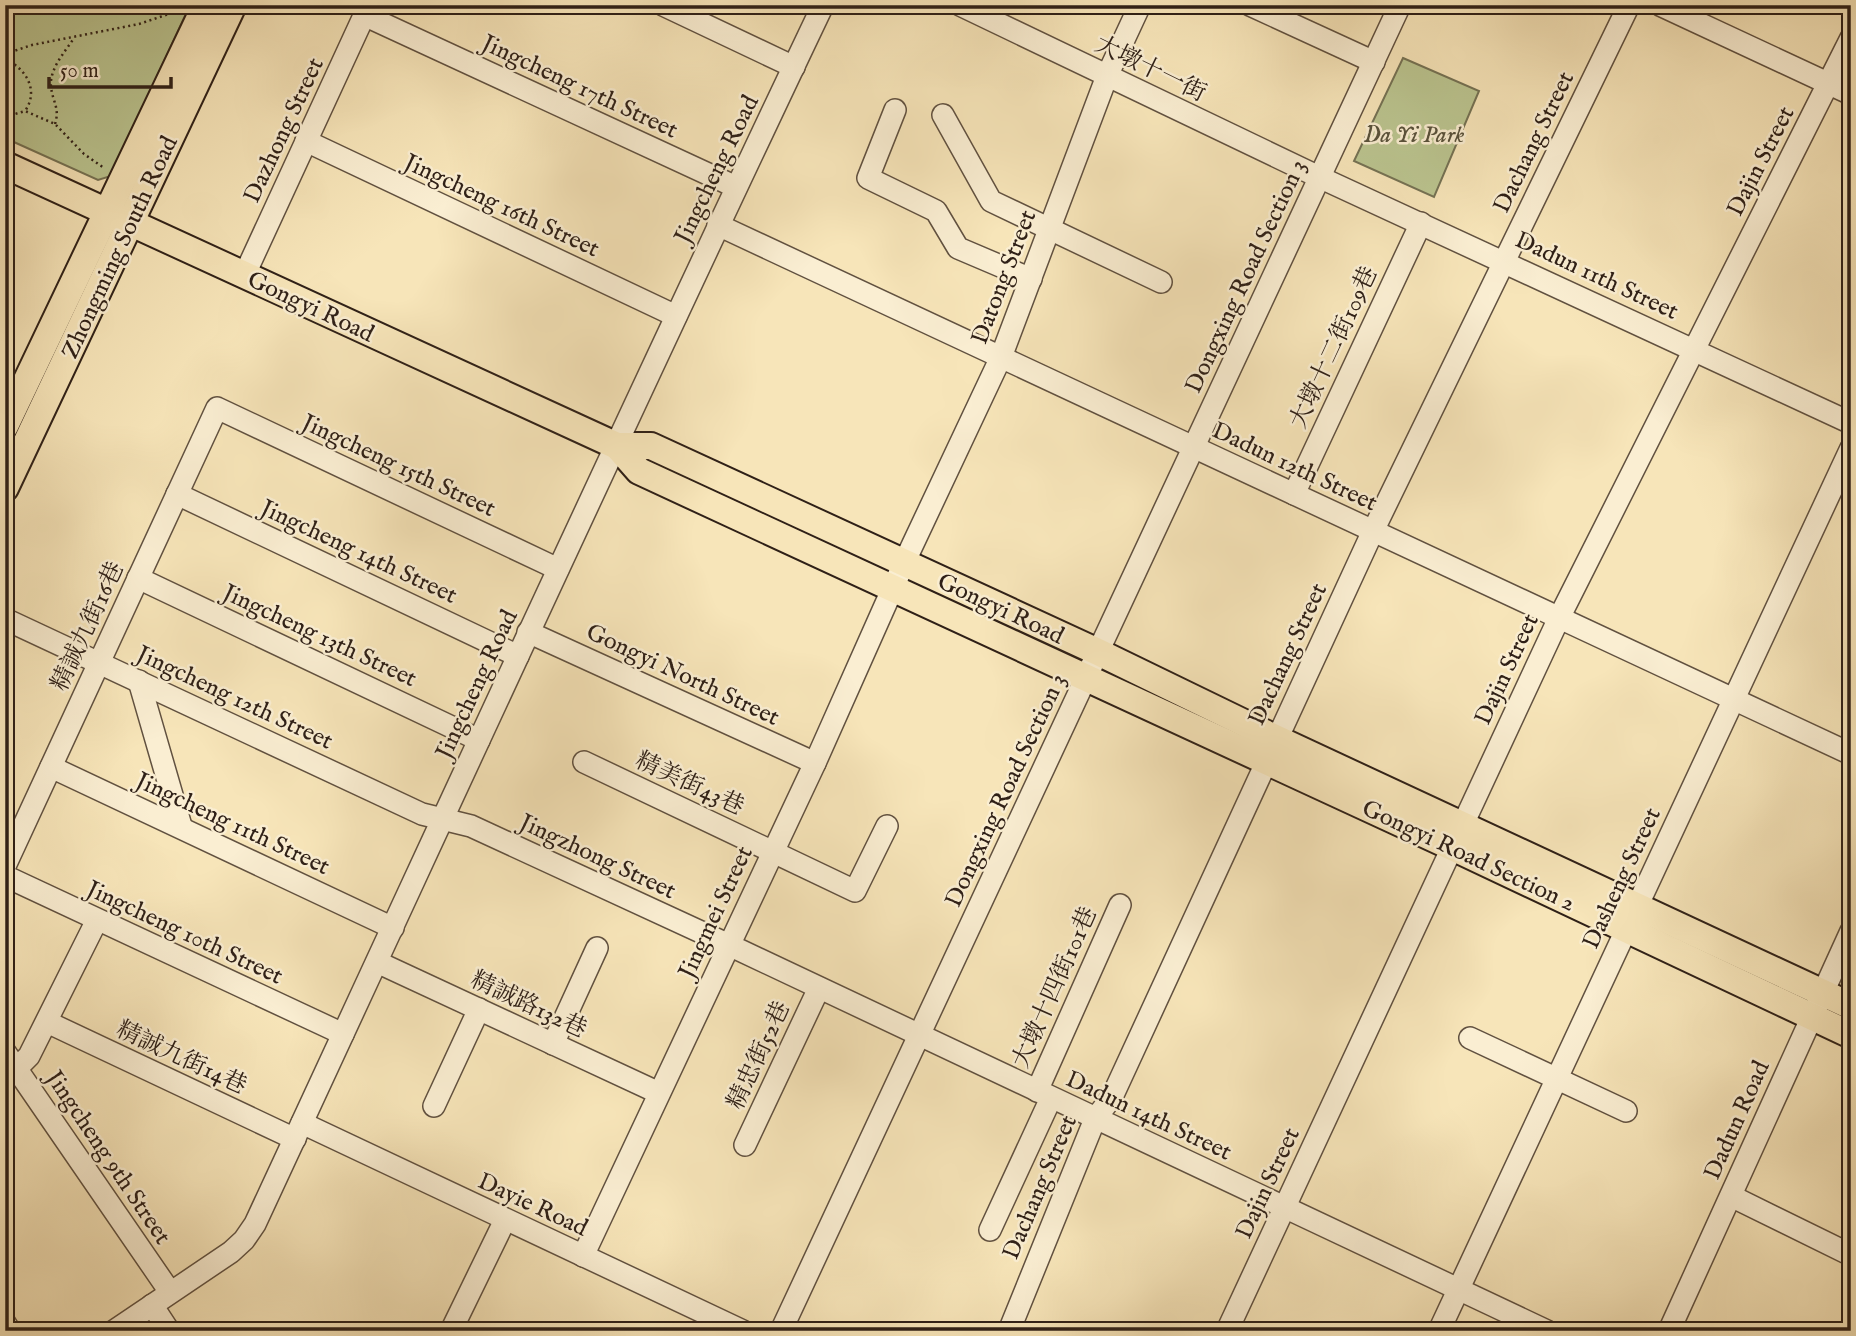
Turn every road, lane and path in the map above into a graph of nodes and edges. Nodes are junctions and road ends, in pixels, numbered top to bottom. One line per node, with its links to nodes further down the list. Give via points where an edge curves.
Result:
1 (233, 5): 30 (main road, Zhongming South Road)
2 (663, 5): 16 (street)
3 (823, 5): 16 (street, Jingcheng Road)
4 (960, 5): 17 (street, 大墩十一街)
5 (1140, 5): 17 (street, Datong Street)
6 (1250, 5): 15 (street)
7 (1400, 5): 15 (street, Dongxing Road Section 3)
8 (1629, 5): 34 (street, Dachang Street)
9 (1660, 5): 18 (street)
10 (204, 10): 12 (path, via 189,8); 27 (main road, Zhongming South Road)
11 (367, 10): 25 (street, Dazhong Street); 29 (street, Jingcheng 17th Street)
12 (75, 37): 14 (path, via 32,45); 24 (path, via 52,75 59,114)
13 (1851, 38): 18 (street, Dajin Street)
14 (5, 57): 21 (path, via 21,71 32,91)
15 (1374, 62): 28 (street, Dongxing Road Section 3)
16 (794, 67): 29 (street, Jingcheng Road)
17 (1107, 76): 28 (street, 大墩十一街); 33 (street, Datong Street)
18 (1828, 84): 19 (street); 39 (street, Dajin Street)
19 (1851, 94)
20 (895, 110): 36 (street, via 868,178 936,211 958,248)
21 (24, 111): 23 (path); 24 (path)
22 (943, 115): 33 (street, via 991,201)
23 (5, 117)
24 (55, 124): 27 (path, via 84,154)
25 (306, 141): 35 (street, Dazhong Street); 38 (street, Jingcheng 16th Street)
26 (5, 165): 30 (main road, Gongyi Road)
27 (124, 177): 30 (main road, Zhongming South Road)
28 (1320, 177): 31 (street, Dadun 11th Street); 45 (street, Dongxing Road Section 3)
29 (736, 187): 32 (street, Jingcheng Road)
30 (119, 218): 35 (main road, Gongyi Road); 43 (main road, Zhongming South Road); 47 (main road, Zhongming South Road)
31 (1421, 223): 34 (street, Dadun 11th Street); 49 (street, 大墩十二街109巷)
32 (718, 225): 38 (street, Jingcheng Road); 40 (street, Dadun 12th Street)
33 (1049, 229): 36 (street, Datong Street); 37 (street)
34 (1504, 261): 39 (street, Dadun 11th Street); 50 (street, Dachang Street)
35 (244, 276): 44 (main road, Gongyi Road)
36 (1031, 279): 40 (street, Datong Street)
37 (1161, 282)
38 (676, 316): 44 (street, Jingcheng Road)
39 (1695, 350): 42 (street, Dadun 11th Street); 55 (street, Dajin Street)
40 (1001, 357): 45 (street, Dadun 12th Street); 51 (street, Datong Street)
41 (217, 408): 48 (street, 精誠九街16巷); 52 (street, Jingcheng 15th Street)
42 (1851, 423)
43 (5, 426)
44 (617, 446): 51 (main road, Gongyi Road, via 651,446); 52 (street, Jingcheng Road); 54 (main road, Gongyi Road, via 639,471)
45 (1194, 447): 49 (street, Dadun 12th Street); 58 (street, Dongxing Road Section 3)
46 (1851, 448): 63 (street, Dasheng Street)
47 (5, 488)
48 (177, 494): 53 (street, 精誠九街16巷); 59 (street, Jingcheng 14th Street)
49 (1294, 494): 50 (street, Dadun 12th Street)
50 (1373, 531): 55 (street, Dadun 12th Street); 65 (street, Dachang Street)
51 (904, 563): 54 (street); 58 (main road, Gongyi Road)
52 (558, 569): 57 (street, Jingcheng Road)
53 (138, 578): 60 (street, 精誠九街16巷); 64 (street, Jingcheng 13th Street)
54 (893, 589): 61 (main road, Gongyi Road); 68 (street, Jingmei Street)
55 (1559, 618): 63 (street, Dadun 12th Street); 73 (street, Dajin Street)
56 (5, 619): 60 (street, Jingcheng 12th Street)
57 (528, 632): 59 (street, Jingcheng Road); 68 (street, Gongyi North Street)
58 (1098, 652): 61 (street, Dongxing Road Section 3); 65 (main road, Gongyi Road Section 2)
59 (518, 656): 64 (street, Jingcheng Road)
60 (99, 663): 62 (street, Jingcheng 12th Street); 69 (street, 精誠九街16巷)
61 (1086, 678): 65 (main road, Gongyi Road Section 2); 92 (street, Dongxing Road Section 3)
62 (139, 681): 70 (street, Jingcheng 12th Street, via 422,814); 71 (street)
63 (1733, 699): 66 (street, Dadun 12th Street); 78 (street, Dasheng Street)
64 (479, 740): 70 (street, Jingcheng Road)
65 (1272, 750): 73 (main road, Gongyi Road Section 2); 101 (street, Dachang Street, via 1112,1097)
66 (1851, 754)
67 (584, 762): 74 (street, 精美街43巷)
68 (815, 763): 74 (street, Jingmei Street)
69 (51, 767): 71 (street, Jingcheng 11th Street); 75 (street, 精誠九街16巷)
70 (445, 817): 80 (street, Jingcheng Road); 82 (street, Jingzhong Street)
71 (181, 826): 80 (street, Jingcheng 11th Street)
72 (887, 826): 74 (street, 精美街43巷, via 855,891)
73 (1458, 836): 78 (main road, Gongyi Road Section 2); 105 (street, Dajin Street)
74 (772, 852): 82 (street, Jingmei Street)
75 (5, 866)
76 (5, 876): 79 (street, Jingcheng 10th Street)
77 (1120, 905): 98 (street, 大墩十四街101巷)
78 (1632, 918): 86 (main road, Gongyi Road Section 2); 96 (street, Dasheng Street)
79 (97, 920): 89 (street); 90 (street, Jingcheng 10th Street)
80 (393, 928): 84 (street, Jingcheng Road)
81 (1851, 931): 86 (street, Dadun Road)
82 (729, 945): 85 (street, Jingzhong Street); 97 (street, Jingmei Street)
83 (597, 948): 94 (street)
84 (377, 962): 88 (street, 精誠路132巷); 90 (street, Jingcheng Road)
85 (819, 988): 92 (street, Jingzhong Street); 103 (street, 精忠街52巷)
86 (1818, 1005): 87 (main road, Gongyi Road Section 2); 91 (main road, Gongyi Road Section 2); 104 (street, Dadun Road)
87 (1851, 1006)
88 (480, 1009): 94 (street, 精誠路132巷); 99 (street)
89 (47, 1022): 95 (street, via 29,1056 23,1062); 102 (street, 精誠九街14巷)
90 (343, 1034): 102 (street, Jingcheng Road)
91 (1851, 1035)
92 (918, 1036): 98 (street, Dadun 14th Street); 119 (street, Dongxing Road Section 3)
93 (1470, 1038): 96 (street)
94 (553, 1044): 97 (street, 精誠路132巷)
95 (8, 1062): 111 (street, Jingcheng 9th Street)
96 (1556, 1079): 100 (street); 110 (street, Dasheng Street)
97 (659, 1093): 109 (street, Jingmei Street)
98 (1044, 1095): 101 (street, Dadun 14th Street); 107 (street, 大墩十四街101巷)
99 (434, 1106)
100 (1626, 1111)
101 (1095, 1119): 105 (street, Dadun 14th Street); 120 (street, Dachang Street)
102 (298, 1131): 106 (street, Dayie Road); 111 (street, Jingcheng Road, via 244,1240)
103 (745, 1145)
104 (1731, 1196): 108 (street); 124 (street, Dadun Road)
105 (1285, 1208): 110 (street, Dadun 14th Street); 121 (street, Dajin Street)
106 (505, 1220): 109 (street, Dayie Road); 117 (street)
107 (989, 1230)
108 (1851, 1255)
109 (583, 1256): 118 (street, Dayie Road)
110 (1458, 1289): 122 (street, Dasheng Street); 123 (street, Dadun 14th Street)
111 (170, 1292): 112 (street, Jingcheng Road)
112 (152, 1305): 115 (street, Jingcheng Road); 116 (street)
113 (5, 1323): 114 (street)
114 (10, 1331)
115 (114, 1331)
116 (169, 1331)
117 (451, 1331)
118 (743, 1331)
119 (781, 1331)
120 (1009, 1331)
121 (1227, 1331)
122 (1439, 1331)
123 (1547, 1331)
124 (1669, 1331)

